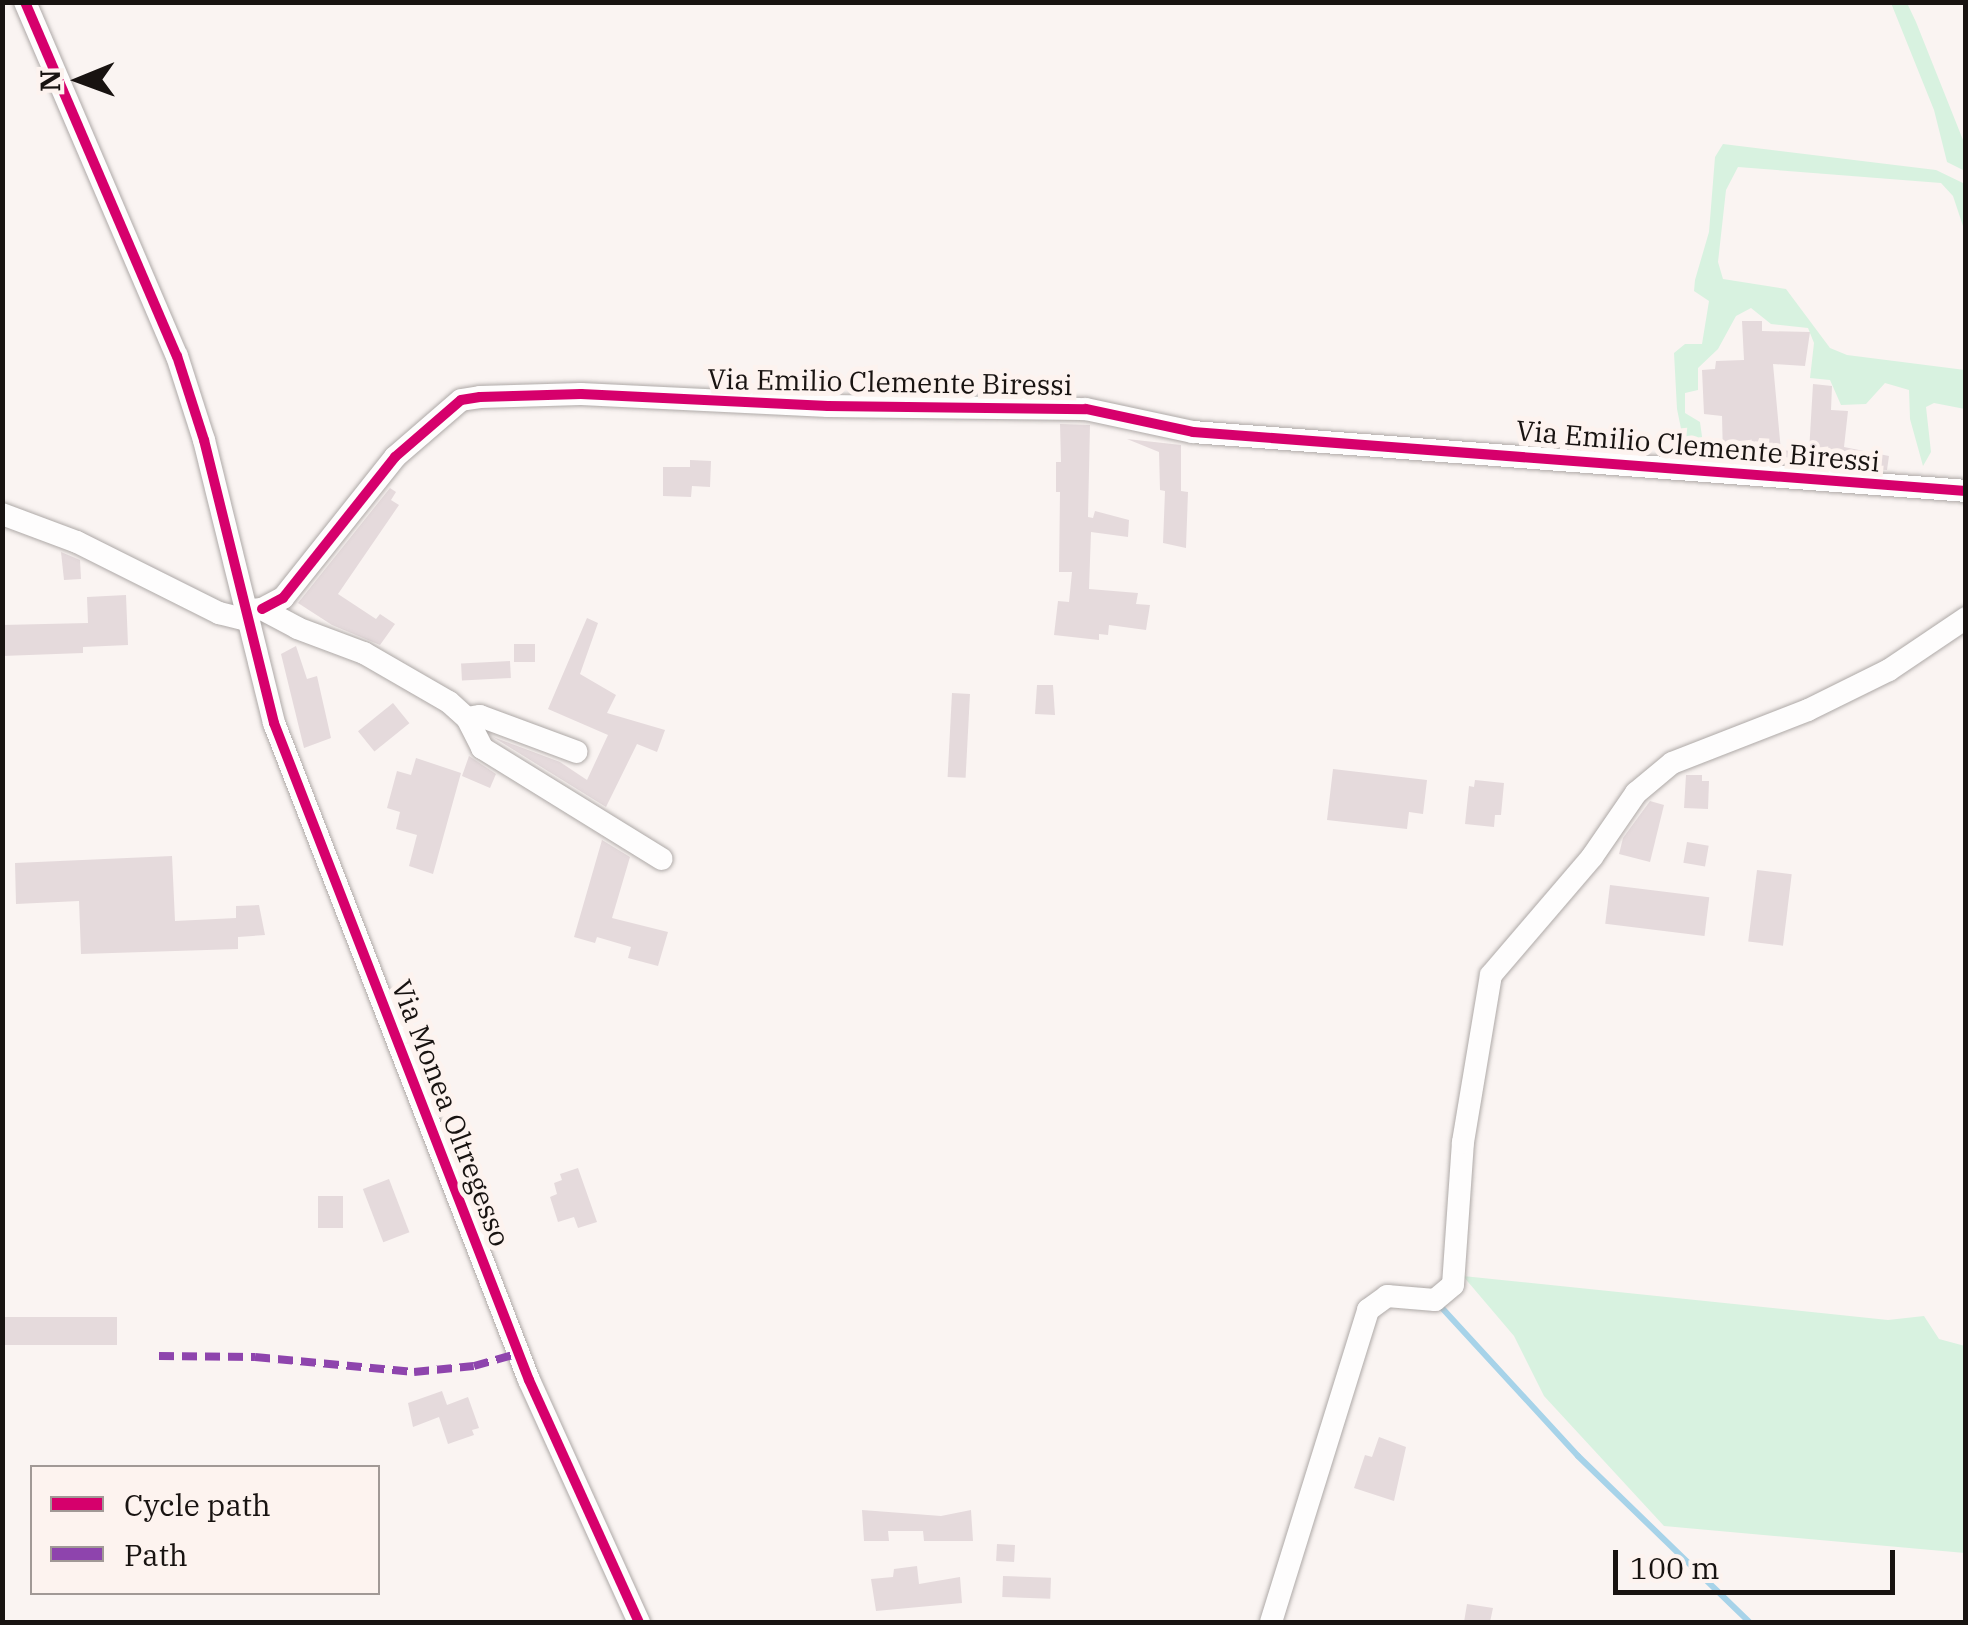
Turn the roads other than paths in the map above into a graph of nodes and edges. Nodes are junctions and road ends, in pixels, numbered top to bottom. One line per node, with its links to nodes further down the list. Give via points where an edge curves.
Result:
1 (25, 2): 4 (street, Via Monea Oltregesso, via 177,356)
2 (1966, 491): 4 (street, Via Emilio Clemente Biressi, via 1194,432 1086,409 480,397 461,400 394,457)
3 (2, 514): 4 (street, via 77,542 219,613)
4 (263, 611): 6 (street, via 364,653); 9 (street, Via Monea Oltregesso, via 274,723 529,1380)
5 (1966, 618): 10 (street, via 1890,670 1672,763 1636,794 1491,975 1464,1142 1453,1284 1435,1300 1387,1296 1368,1310)
6 (467, 718): 7 (street, via 480,716); 8 (street, via 482,748)
7 (577, 752)
8 (662, 859)
9 (639, 1622)
10 (1272, 1622)

